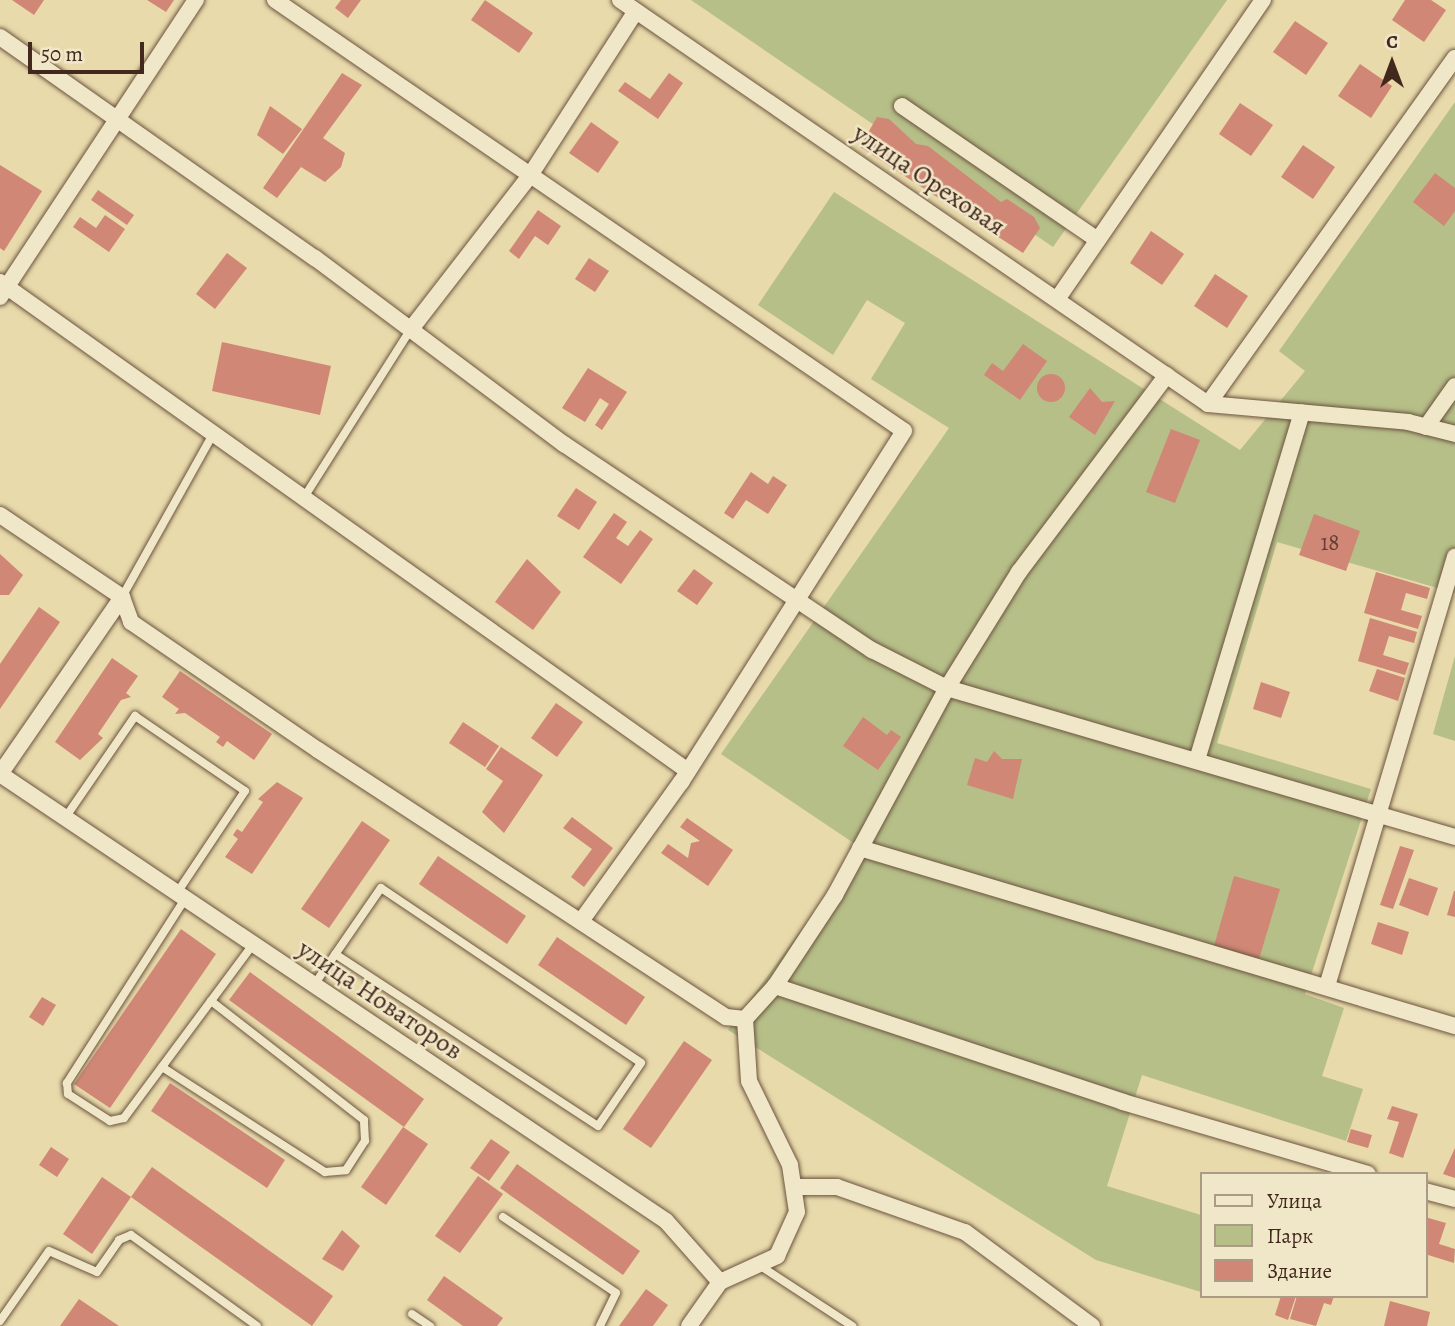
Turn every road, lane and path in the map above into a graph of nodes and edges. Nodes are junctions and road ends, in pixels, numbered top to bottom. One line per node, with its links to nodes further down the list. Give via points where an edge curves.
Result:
1 (196, 0): 9 (street)
2 (275, 0): 10 (street)
3 (620, 0): 5 (street, улица Ореховая)
4 (1263, 0): 11 (street)
5 (636, 11): 10 (street); 13 (street, улица Ореховая)
6 (0, 37): 9 (street)
7 (1455, 58): 17 (street)
8 (902, 106): 11 (street)
9 (122, 120): 12 (street); 14 (street)
10 (529, 177): 14 (street); 26 (street, via 904,431)
11 (1098, 240): 13 (street)
12 (2, 289): 20 (street)
13 (1058, 298): 15 (street, улица Ореховая)
14 (411, 329): 22 (lane); 26 (street, via 564,444)
15 (1167, 375): 17 (street, улица Ореховая); 27 (street, via 1019,572)
16 (1455, 386): 19 (street)
17 (1208, 404): 18 (street)
18 (1302, 413): 19 (street); 28 (street)
19 (1426, 427): 21 (street)
20 (212, 434): 22 (street); 25 (lane)
21 (1455, 435)
22 (303, 499): 29 (street)
23 (0, 515): 25 (street)
24 (1455, 557): 31 (street)
25 (122, 597): 30 (street); 36 (street, via 131,622)
26 (796, 600): 27 (street, via 872,650); 29 (street)
27 (947, 688): 28 (street); 34 (street)
28 (1196, 760): 31 (street)
29 (688, 771): 36 (street)
30 (0, 774): 32 (street, улица Новаторов)
31 (1380, 814): 33 (street); 41 (street)
32 (65, 818): 35 (street, улица Новаторов); 35 (lane, via 135,716 245,791)
33 (1455, 837)
34 (860, 848): 40 (street); 41 (street)
35 (181, 896): 37 (street, улица Новаторов); 45 (lane, via 65,1088 118,1121)
36 (581, 922): 43 (street, via 726,1017)
37 (253, 944): 39 (street, улица Новаторов); 42 (lane)
38 (335, 954): 38 (lane, via 381,888 641,1063 598,1126); 39 (lane)
39 (314, 985): 52 (street, улица Новаторов, via 666,1222)
40 (775, 986): 43 (street); 46 (street, via 1098,1094)
41 (1327, 986): 44 (street)
42 (211, 1001): 45 (lane); 45 (lane, via 364,1120 365,1141 346,1170 325,1172)
43 (745, 1019): 47 (street, via 749,1081)
44 (1455, 1026)
45 (162, 1067)
46 (1361, 1172)
47 (797, 1187): 51 (street, via 791,1236); 61 (street, via 837,1187 965,1232)
48 (1427, 1192): 49 (street)
49 (1455, 1199)
50 (503, 1217): 58 (lane, via 616,1293)
51 (762, 1267): 52 (street); 60 (lane)
52 (720, 1282): 59 (street)
53 (412, 1314): 57 (lane)
54 (0, 1322): 55 (lane); 56 (lane, via 50,1251 97,1272 119,1240 131,1235)
55 (6, 1326)
56 (257, 1326)
57 (430, 1326)
58 (600, 1326)
59 (689, 1326)
60 (852, 1326)
61 (1093, 1326)

